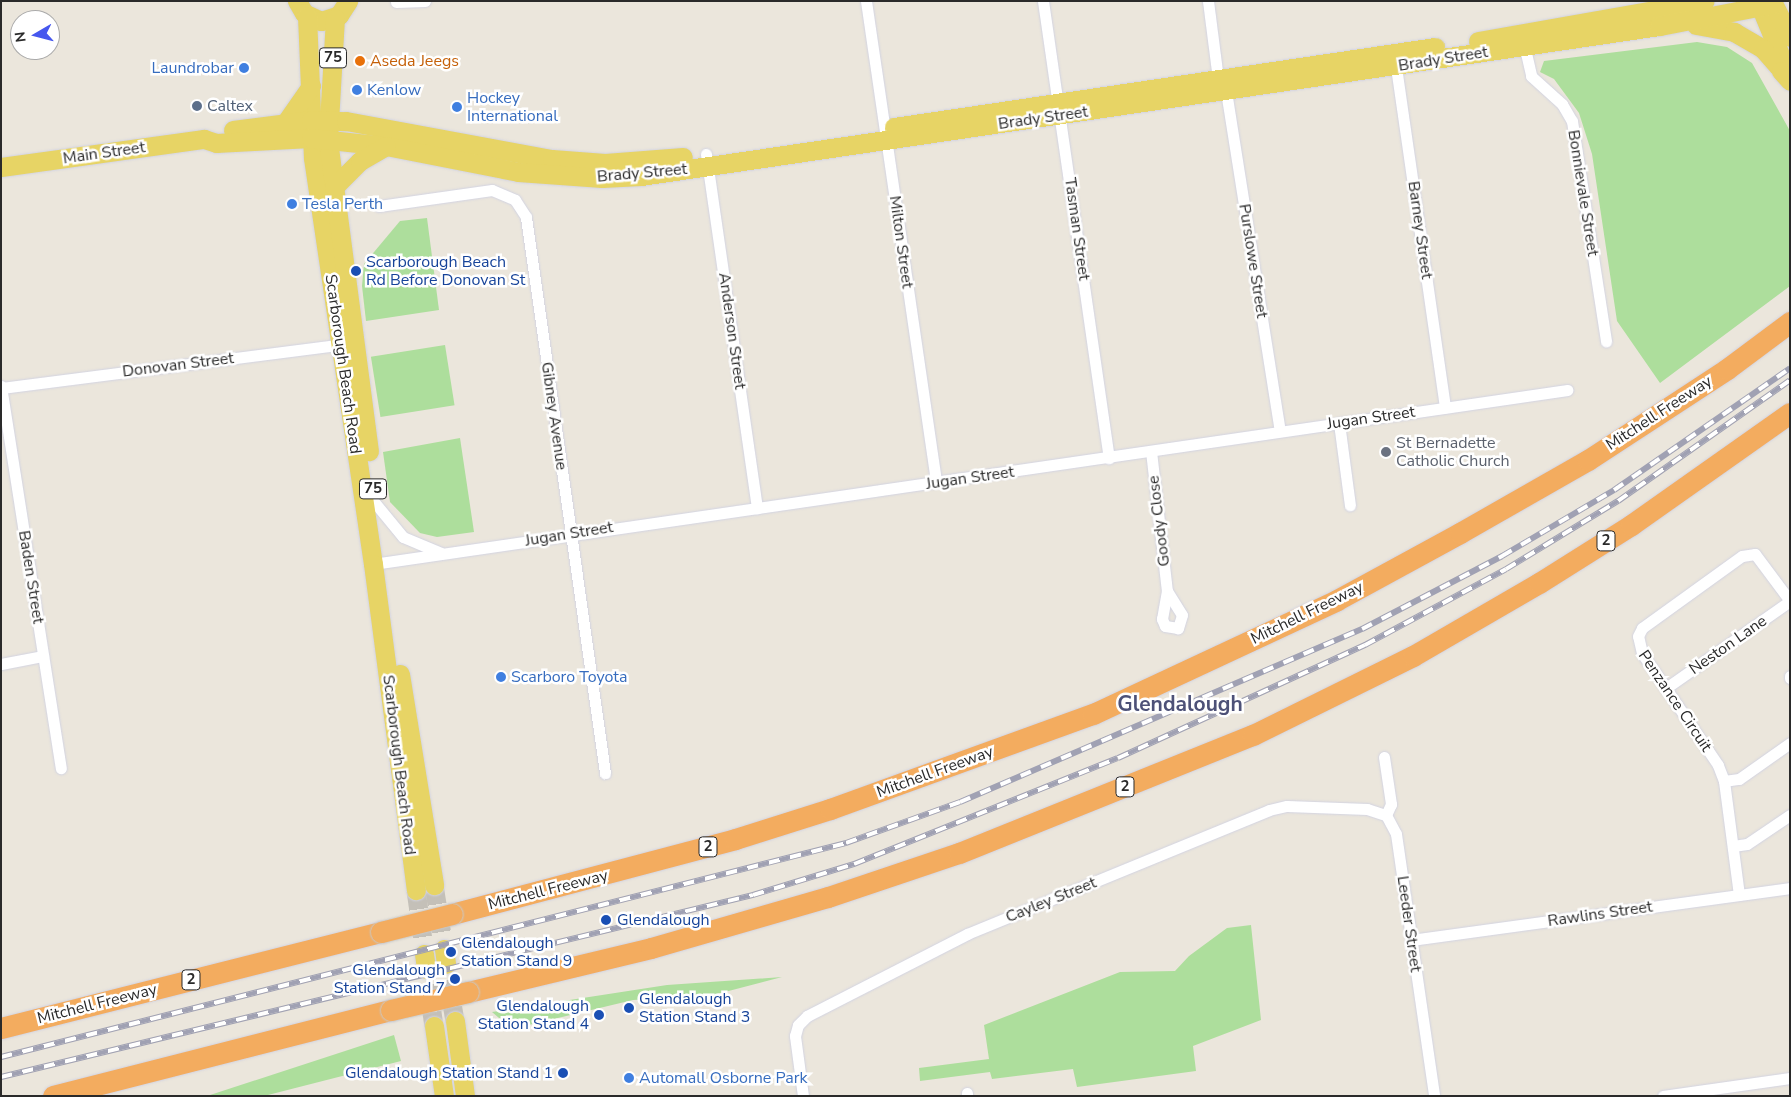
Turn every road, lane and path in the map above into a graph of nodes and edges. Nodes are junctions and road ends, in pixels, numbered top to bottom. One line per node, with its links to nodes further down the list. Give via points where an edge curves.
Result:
1 (348, 1): 10 (main road)
2 (425, 1): 7 (street)
3 (866, 1): 21 (street, Milton Street)
4 (1043, 1): 18 (street, Tasman Street)
5 (1208, 1): 16 (street, Purslowe Street)
6 (1705, 1): 13 (main road, Brady Street)
7 (396, 2)
8 (1766, 3): 11 (main road, Brady Street); 12 (main road); 15 (main road)
9 (302, 9): 10 (main road, via 321,21); 17 (main road, Scarborough Beach Road / 75)
10 (335, 18): 20 (main road, Scarborough Beach Road / 75)
11 (1672, 24): 13 (main road, Brady Street); 15 (main road, via 1704,25 1734,32 1763,49)
12 (1790, 37)
13 (1523, 39): 14 (main road, Brady Street); 29 (street, Bonnievale Street, via 1531,76 1562,104 1572,121)
14 (1395, 59): 16 (main road, Brady Street); 33 (street, Barney Street)
15 (1785, 71)
16 (1222, 85): 18 (main road, Brady Street); 36 (street, Purslowe Street)
17 (311, 86): 19 (main road); 20 (main road, Scarborough Beach Road / 75)
18 (1059, 109): 21 (main road, Brady Street); 38 (street, Tasman Street)
19 (286, 122): 20 (main road, Main Street); 22 (main road, Main Street, via 214,132)
20 (320, 129): 22 (main road, Main Street, via 216,143); 23 (main road, Brady Street); 24 (main road, Brady Street, via 380,126 560,160 605,163); 26 (main road, Scarborough Beach Road / 75); 30 (main road, Scarborough Beach Road / 75)
21 (886, 134): 24 (main road, Brady Street); 39 (street, Milton Street)
22 (207, 139): 25 (main road, Main Street)
23 (386, 146): 24 (main road, Brady Street, via 518,172 558,176 641,176); 26 (main road, via 360,161)
24 (707, 160): 42 (street, Anderson Street)
25 (1, 168)
26 (334, 187): 30 (main road, Scarborough Beach Road / 75)
27 (379, 206): 43 (street, Gibney Avenue, via 492,190 515,200 526,217)
28 (1790, 322): 66 (highway, Mitchell Freeway / 2, bridge, via 1727,369 1588,460 1460,533 1337,600 1093,714 830,810 650,863)
29 (1606, 341)
30 (347, 344): 31 (street, Donovan Street); 40 (main road, Scarborough Beach Road / 75); 45 (main road, Scarborough Beach Road / 75)
31 (1, 387): 48 (street, Baden Street)
32 (1567, 390): 33 (street, Jugan Street)
33 (1445, 407): 35 (street, Jugan Street)
34 (1790, 413): 68 (highway, 2, bridge, via 1639,519 1539,583 1413,656 1253,735 959,853 820,900 651,948)
35 (1339, 423): 36 (street, Jugan Street); 41 (street)
36 (1280, 431): 37 (street, Jugan Street)
37 (1151, 451): 38 (street, Jugan Street); 46 (street, Goody Close)
38 (1109, 458): 39 (street, Jugan Street)
39 (936, 482): 42 (street, Jugan Street)
40 (375, 503): 44 (street, via 402,537); 45 (main road, Scarborough Beach Road / 75)
41 (1350, 505)
42 (758, 508): 43 (street, Jugan Street)
43 (570, 533): 44 (street, Jugan Street); 54 (street, Gibney Avenue)
44 (445, 554): 45 (street, Jugan Street)
45 (379, 563): 59 (main road, Scarborough Beach Road / 75); 61 (main road, Scarborough Beach Road / 75)
46 (1167, 591)
47 (1790, 601): 50 (street, Neston Lane); 50 (street, Penzance Circuit, via 1755,554 1742,556 1642,628 1637,644)
48 (43, 656): 49 (street); 53 (street, Baden Street)
49 (1, 664)
50 (1666, 688): 55 (street, Penzance Circuit, via 1718,765)
51 (1790, 743): 55 (street, via 1739,779)
52 (1384, 757): 56 (street, via 1391,804)
53 (61, 768)
54 (605, 772)
55 (1724, 781): 58 (street, Penzance Circuit)
56 (1386, 815): 63 (street, Leeder Street, via 1396,834); 71 (street, Cayley Street, via 1367,809 1287,806 1269,810 966,934 807,1016 798,1025 795,1036)
57 (1790, 815): 58 (street, via 1747,844)
58 (1733, 846): 62 (street, Penzance Circuit)
59 (434, 885)
60 (1790, 888): 62 (street, Rawlins Street)
61 (416, 890)
62 (1739, 895): 63 (street, Rawlins Street)
63 (1411, 940): 72 (street, Leeder Street)
64 (455, 1021): 70 (main road)
65 (434, 1026): 69 (main road)
66 (1, 1028)
67 (1790, 1078): 73 (street)
68 (53, 1096)
69 (444, 1096)
70 (465, 1096)
71 (803, 1096)
72 (1434, 1096)
73 (1663, 1096)

